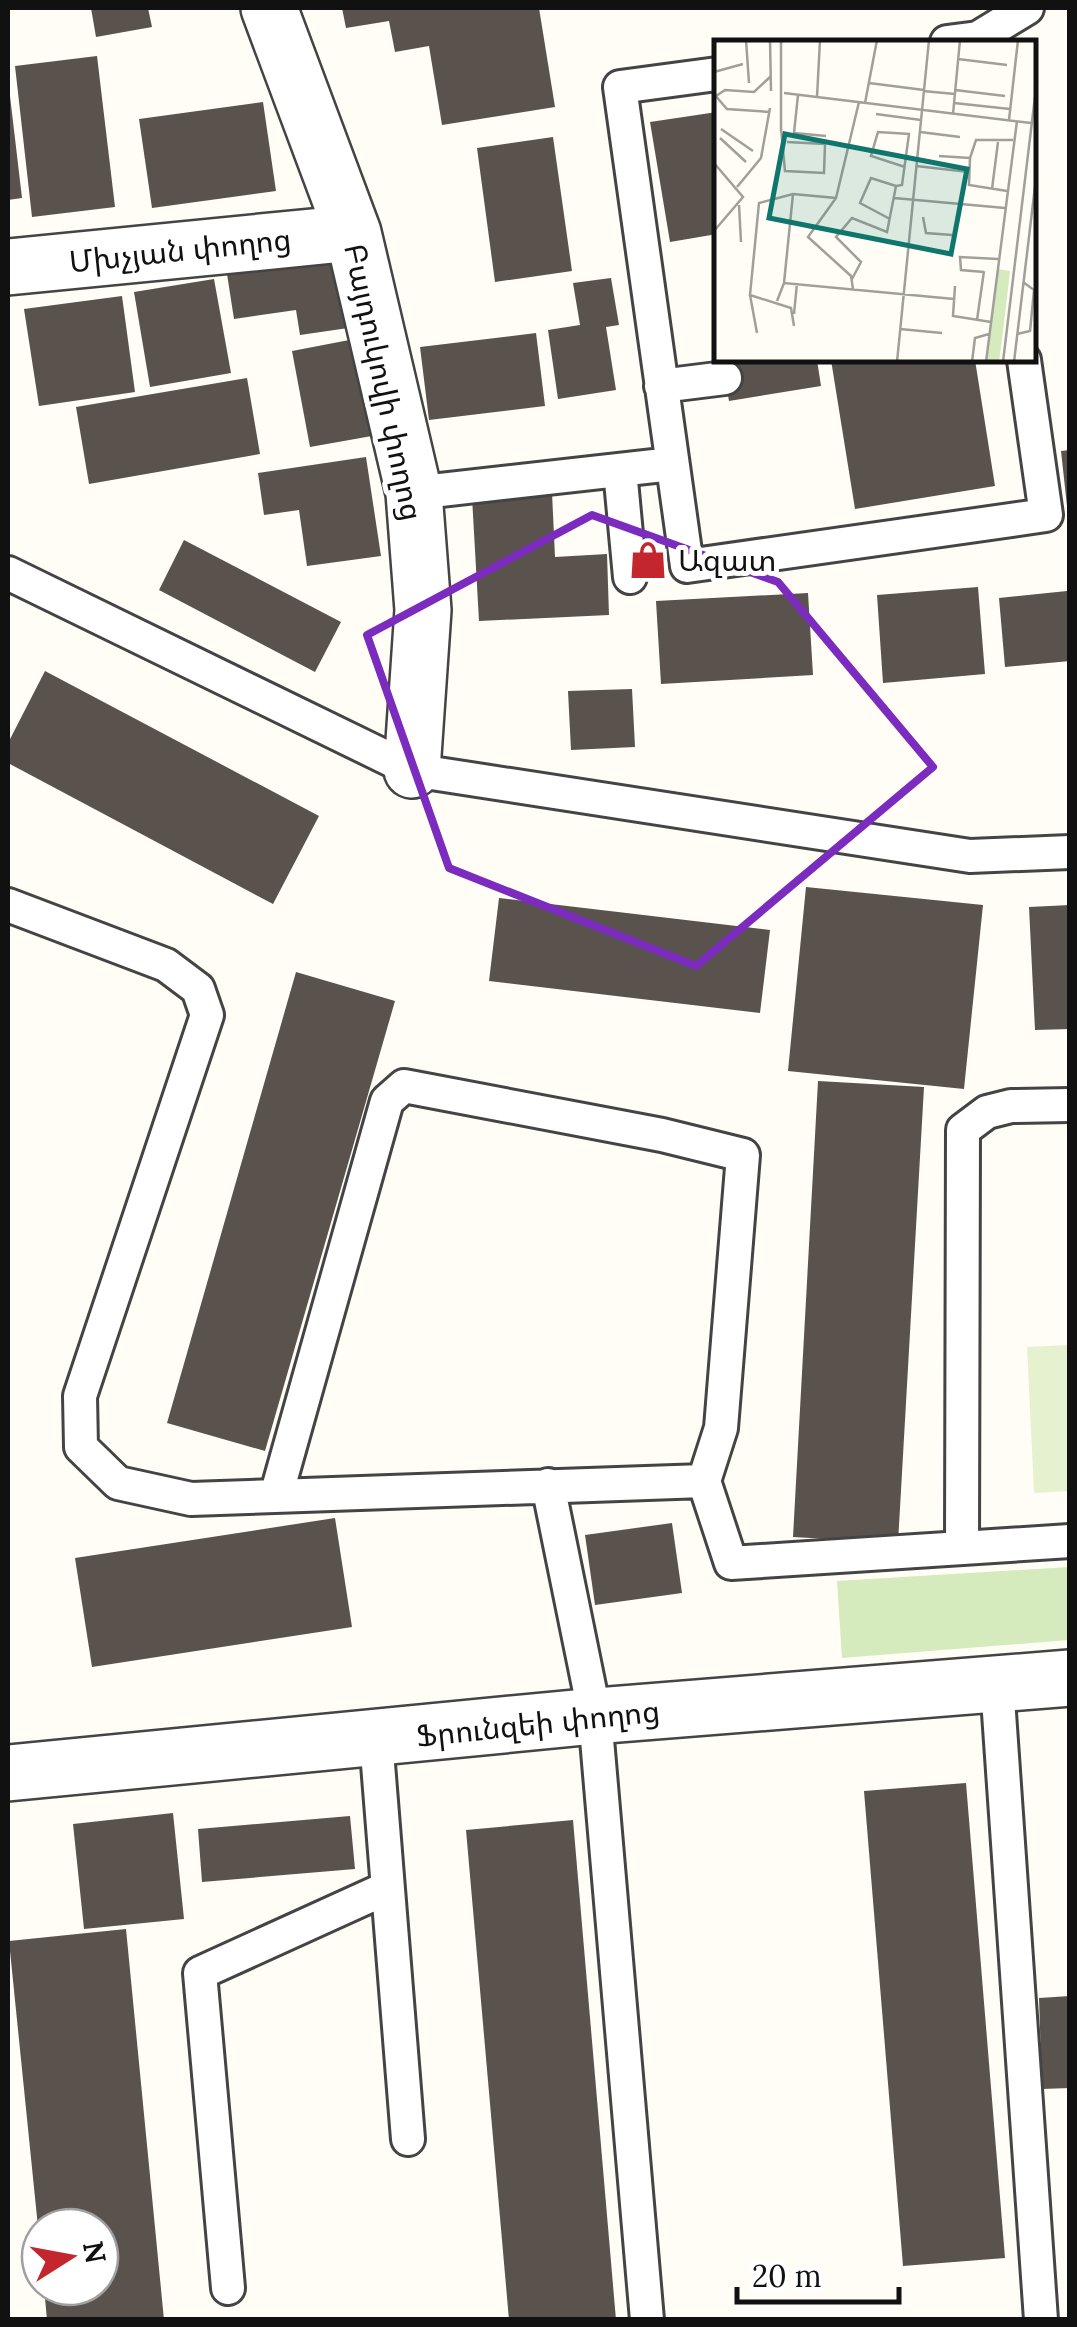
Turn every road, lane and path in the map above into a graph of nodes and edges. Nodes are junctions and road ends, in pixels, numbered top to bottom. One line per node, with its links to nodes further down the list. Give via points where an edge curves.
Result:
1 (269, 8): 5 (street, Բայդուկովի փողոց)
2 (1026, 8): 3 (lane)
3 (970, 40)
4 (714, 74): 9 (lane, via 620,87)
5 (353, 233): 6 (street, Մխչյան փողոց); 12 (street, Բայդուկովի փողոց)
6 (8, 267)
7 (1024, 362): 10 (lane, via 1046,516 687,566)
8 (725, 378): 9 (lane)
9 (661, 386): 10 (lane)
10 (672, 464): 11 (lane)
11 (620, 470): 12 (lane); 14 (lane)
12 (414, 493): 15 (street, Բայդուկովի փողոց, via 422,610)
13 (8, 573): 15 (lane)
14 (630, 576)
15 (412, 770): 16 (lane, via 970,856)
16 (1070, 852)
17 (8, 904): 21 (lane, via 166,965 198,990 208,1015 80,1396 81,1447 118,1483 191,1499)
18 (1070, 1105): 23 (lane, via 1010,1106 987,1112 963,1130)
19 (704, 1481): 20 (lane); 21 (lane, via 721,1428 743,1156 404,1086 387,1101); 23 (lane, via 730,1563)
20 (548, 1485): 21 (lane); 26 (lane)
21 (276, 1496)
22 (1070, 1540): 23 (lane)
23 (962, 1548)
24 (1070, 1678): 25 (street, Ֆրունզեի փողոց)
25 (996, 1684): 26 (street, Ֆրունզեի փողոց); 33 (lane)
26 (594, 1716): 27 (street, Ֆրունզեի փողոց); 32 (lane)
27 (376, 1739): 28 (street, Ֆրունզեի փողոց); 29 (lane)
28 (8, 1773)
29 (387, 1888): 30 (lane); 31 (lane, via 200,1973)
30 (408, 2139)
31 (228, 2288)
32 (647, 2320)
33 (1041, 2320)

